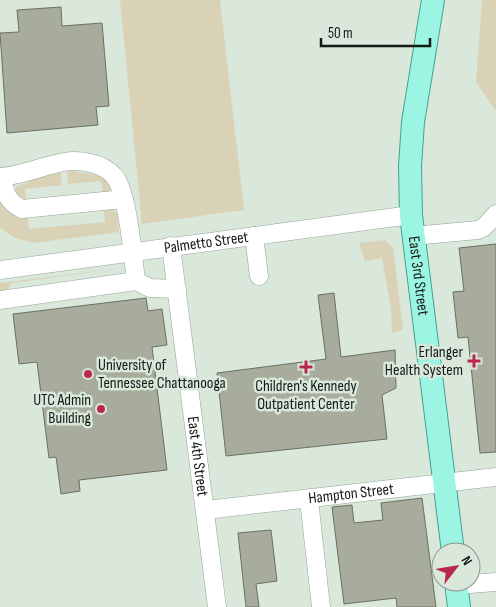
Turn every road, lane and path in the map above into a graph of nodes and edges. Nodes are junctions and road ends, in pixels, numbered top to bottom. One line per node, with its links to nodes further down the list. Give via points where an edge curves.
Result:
1 (434, 0): 5 (main road, East 3rd Street, via 413,122 410,166)
2 (1, 177): 3 (street, via 11,203 22,209); 3 (street, via 19,176 64,162 96,164 114,176)
3 (124, 199): 8 (street)
4 (496, 214): 5 (street, Palmetto Street, via 478,230)
5 (412, 226): 6 (street, Palmetto Street); 15 (main road, East 3rd Street)
6 (254, 236): 7 (street, Palmetto Street); 10 (street)
7 (171, 246): 8 (street, Palmetto Street); 12 (street, East 4th Street)
8 (132, 251): 9 (street, Palmetto Street); 11 (street)
9 (0, 270)
10 (259, 276)
11 (136, 281): 12 (street, via 150,288); 13 (street)
12 (177, 289): 17 (street, East 4th Street)
13 (0, 300)
14 (496, 477): 15 (street, Hampton Street)
15 (445, 482): 16 (street, Hampton Street); 18 (main road, East 3rd Street)
16 (309, 500): 17 (street, Hampton Street); 22 (street)
17 (206, 510): 21 (street, East 4th Street)
18 (452, 542)
19 (496, 582): 20 (street)
20 (481, 586)
21 (217, 607)
22 (321, 607)

